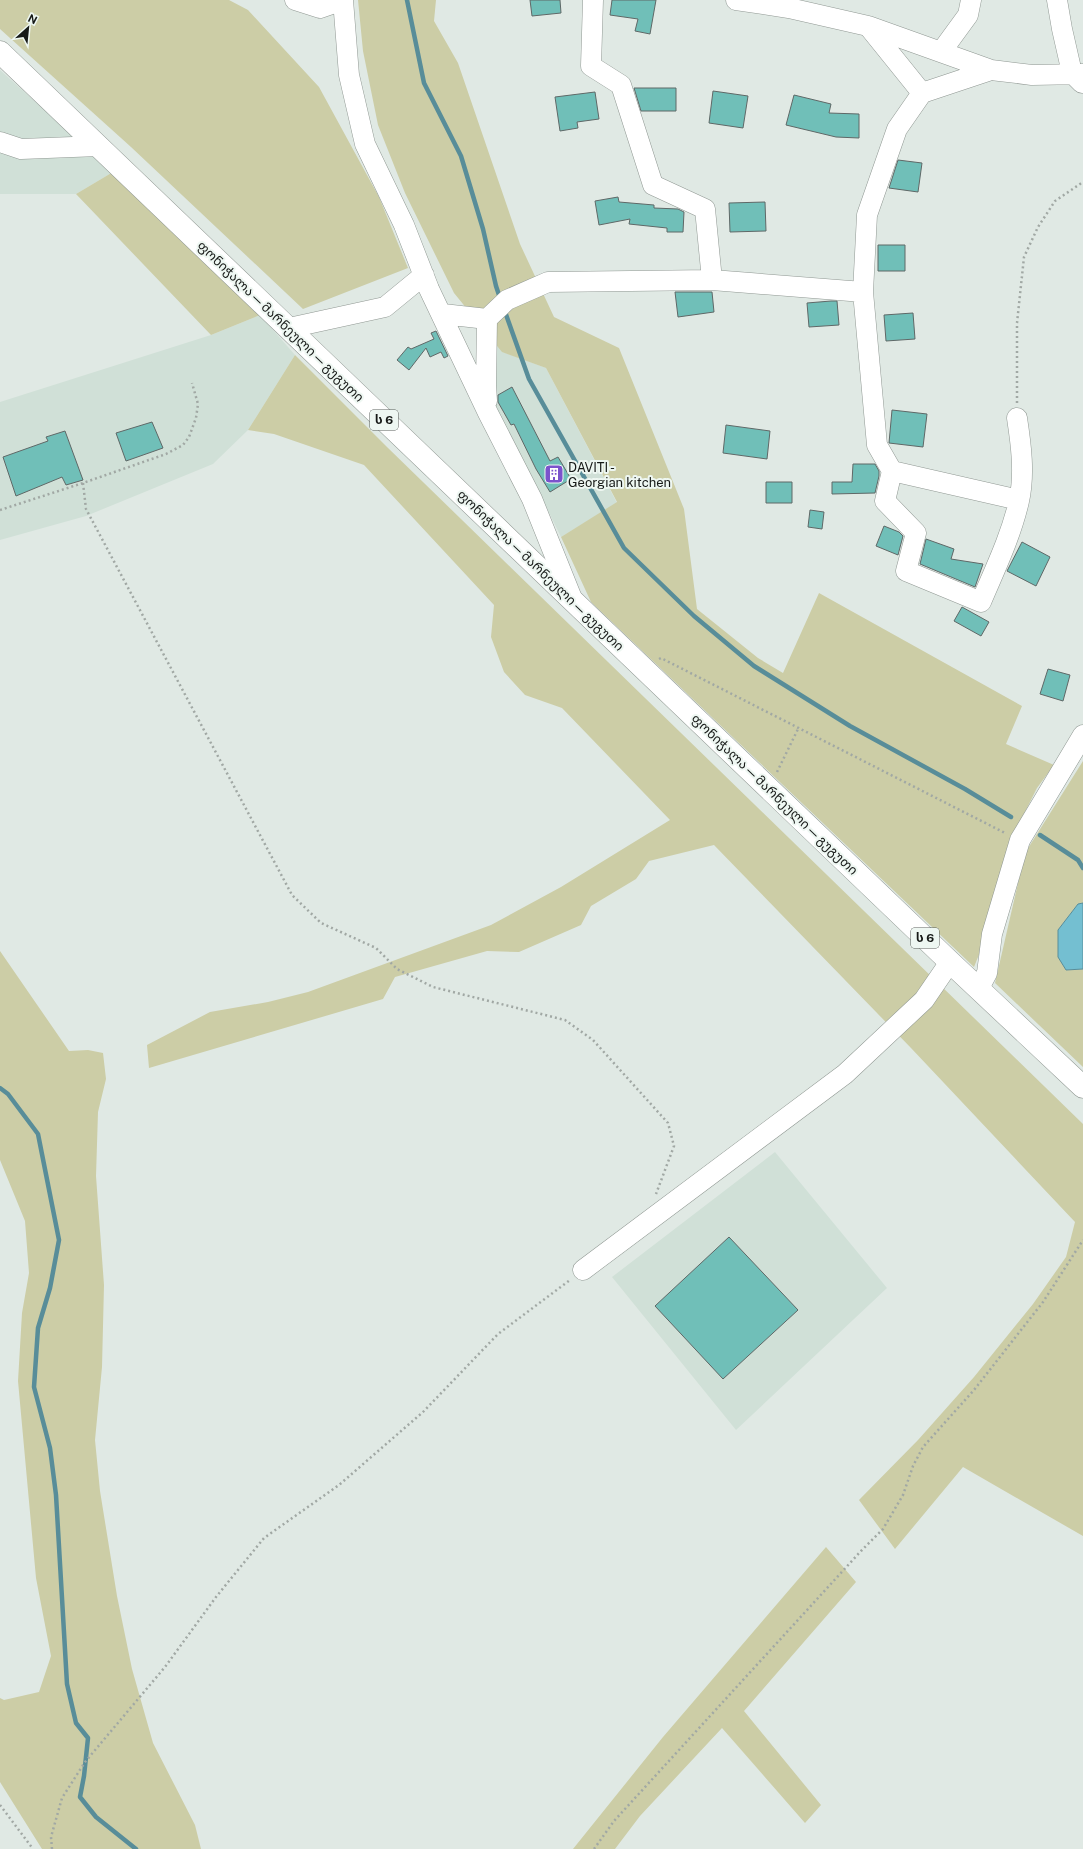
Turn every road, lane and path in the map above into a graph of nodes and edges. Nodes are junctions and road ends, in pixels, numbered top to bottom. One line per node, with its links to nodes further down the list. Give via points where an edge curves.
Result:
1 (295, 0): 2 (street, via 320,8)
2 (343, 0): 17 (street, via 349,75 365,144)
3 (593, 0): 18 (street, via 591,66 621,85 653,185 706,208)
4 (736, 0): 7 (street)
5 (971, 0): 10 (street, via 968,15)
6 (1057, 0): 12 (street, via 1062,29)
7 (789, 4): 8 (street)
8 (868, 26): 10 (street); 13 (street)
9 (0, 52): 15 (highway, ფონიჭალა — მარნეული — გუგუთი / ს 6)
10 (941, 52): 11 (street)
11 (991, 70): 12 (street); 13 (street)
12 (1079, 77)
13 (922, 92): 19 (street, via 898,129 867,215)
14 (0, 142): 15 (street, via 21,149)
15 (99, 146): 22 (highway, ფონიჭალა — მარნეული — გუგუთი / ს 6)
16 (1083, 182): 25 (path, via 1056,201 1038,227 1024,257 1017,323)
17 (424, 275): 20 (street); 22 (street, via 385,307)
18 (712, 280): 19 (street); 21 (street, via 548,282 507,300)
19 (863, 292): 26 (street, via 877,445)
20 (443, 314): 21 (street); 24 (street)
21 (487, 319): 24 (street)
22 (289, 328): 30 (highway, ფონიჭალა — მარნეული — გუგუთი / ს 6)
23 (192, 383): 27 (path, via 198,404 196,418 183,445 166,454)
24 (488, 413): 30 (street, via 532,499)
25 (1018, 418): 28 (street, via 1022,451)
26 (892, 472): 28 (street); 28 (street, via 885,501 916,533 906,571 981,602 1004,548)
27 (83, 483): 29 (path); 39 (path, via 86,509 292,895 321,924 376,948 397,969 434,987 565,1020 593,1040 668,1123 674,1146 656,1193)
28 (1019, 500)
29 (0, 510)
30 (573, 601): 31 (highway, ფონიჭალა — მარნეული — გუგუთი / ს 6)
31 (645, 669): 32 (path, via 662,658); 34 (highway, ფონიჭალა — მარნეული — გუგუთი / ს 6)
32 (799, 727): 34 (path); 35 (path)
33 (1083, 736): 35 (street)
34 (769, 787): 36 (highway, ფონიჭალა — მარნეული — გუგუთი / ს 6)
35 (1020, 840): 37 (street, via 992,934 987,973)
36 (950, 962): 37 (highway, ფონიჭალა — მარნეული — გუგუთი / ს 6); 39 (street, via 924,1000 845,1074)
37 (979, 988): 38 (highway, ფონიჭალა — მარნეული — გუგუთი / ს 6)
38 (1083, 1087)
39 (654, 1215): 41 (street)
40 (1083, 1240): 45 (path, via 1043,1302 974,1390 923,1447 913,1466 903,1496 883,1529 614,1820)
41 (583, 1270): 44 (path, via 498,1334 423,1412 339,1485 264,1538 216,1597 165,1667 86,1762 62,1798 51,1837)
42 (0, 1805): 43 (path)
43 (33, 1849)
44 (52, 1849)
45 (594, 1849)

